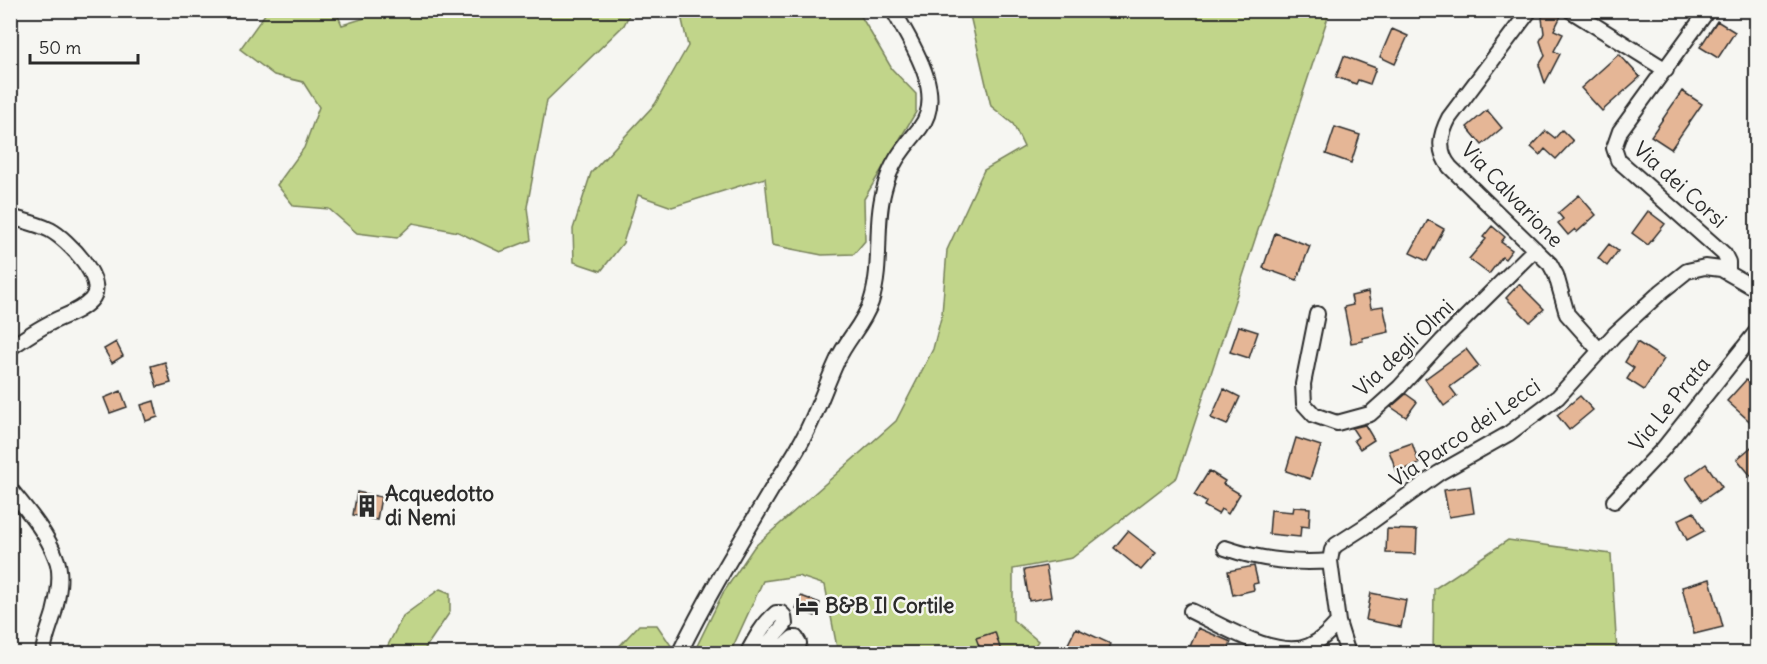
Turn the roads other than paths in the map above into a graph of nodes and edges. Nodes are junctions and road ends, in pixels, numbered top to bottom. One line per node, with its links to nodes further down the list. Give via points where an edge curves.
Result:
1 (893, 10): 21 (street, via 923,68 928,110 923,123 894,161 885,184 878,264 867,313 840,353 813,420)
2 (1570, 10): 5 (street)
3 (1708, 10): 5 (street, Via dei Corsi)
4 (1523, 13): 7 (street, Via Calvarione, via 1449,118 1442,131 1441,145 1450,167)
5 (1666, 70): 8 (street, Via dei Corsi, via 1618,134 1615,154 1720,250 1728,262)
6 (10, 217): 12 (street, via 52,232 82,260 93,276 95,288 93,298 82,308 36,330)
7 (1535, 249): 10 (street, Via degli Olmi, via 1370,414 1337,423 1314,415 1304,404 1303,384); 13 (street, Via Calvarione, via 1554,269 1569,318)
8 (1728, 272): 9 (street, Via Parco dei Lecci); 13 (street, Via Parco dei Lecci, via 1705,267 1687,271)
9 (1756, 290)
10 (1317, 314)
11 (1756, 332): 15 (street, Via Le Prata, via 1663,449)
12 (10, 348)
13 (1600, 351): 17 (street, Via Parco dei Lecci, via 1558,397 1508,435 1439,473 1339,542)
14 (10, 489): 20 (street, via 38,525 57,560 59,584)
15 (1614, 501)
16 (1225, 548): 17 (street, via 1268,560)
17 (1330, 561): 19 (street)
18 (1191, 611): 19 (street, via 1259,642 1290,649 1316,642)
19 (1338, 622): 26 (street)
20 (43, 654)
21 (680, 654)
22 (747, 654): 23 (street, via 771,616 781,613 785,624 766,646)
23 (766, 654)
24 (775, 654): 25 (street, via 793,638 799,643)
25 (796, 654)
26 (1348, 654)

